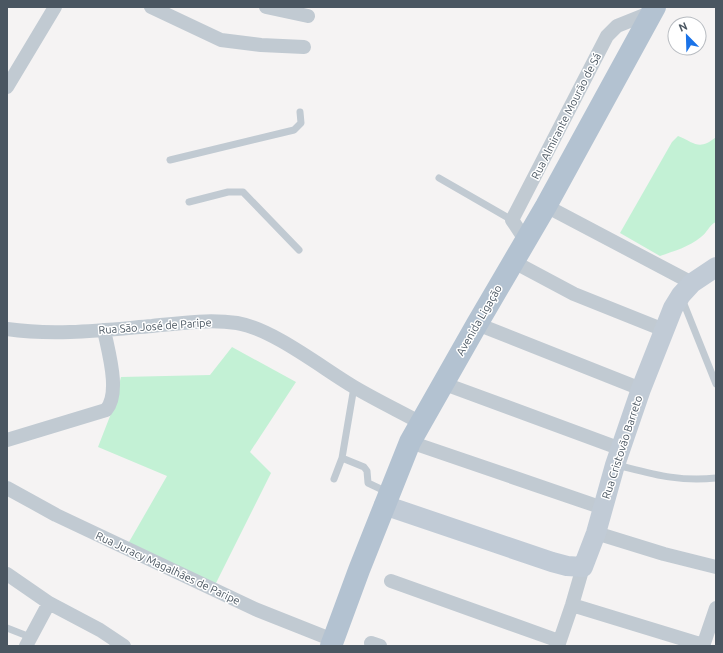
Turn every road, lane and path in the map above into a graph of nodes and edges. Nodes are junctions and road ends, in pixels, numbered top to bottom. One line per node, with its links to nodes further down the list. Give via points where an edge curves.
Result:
1 (55, 7): 7 (street)
2 (151, 7): 6 (street, via 221,40)
3 (266, 7): 5 (street)
4 (653, 9): 12 (main road, Avenida Ligação); 13 (street, Rua Almirante Mourão de Sá, via 617,26 607,36)
5 (308, 16)
6 (304, 47)
7 (7, 87)
8 (300, 112): 9 (lane, via 301,124 294,130)
9 (170, 160)
10 (440, 178): 13 (lane)
11 (189, 202): 15 (lane, via 235,191 243,192)
12 (546, 206): 14 (main road, Avenida Ligação); 18 (street)
13 (512, 220): 14 (street)
14 (526, 241): 16 (main road, Avenida Ligação)
15 (299, 250)
16 (514, 262): 19 (main road, Avenida Ligação); 22 (street, via 574,294)
17 (716, 267): 18 (main road)
18 (686, 289): 22 (main road, Rua Cristovão Barreto); 24 (lane)
19 (477, 324): 23 (main road, Avenida Ligação); 26 (street)
20 (7, 329): 21 (street, Rua São José de Paripe, via 36,333)
21 (104, 330): 25 (street, Rua São José de Paripe, via 195,322 236,323 256,328); 28 (street, via 112,387 111,401 106,410)
22 (664, 330): 26 (main road, Rua Cristovão Barreto)
23 (442, 384): 27 (main road, Avenida Ligação); 30 (street)
24 (716, 384)
25 (354, 387): 27 (street, Rua São José de Paripe); 31 (lane)
26 (641, 389): 30 (main road, Rua Cristovão Barreto)
27 (421, 423): 29 (main road, Avenida Ligação)
28 (7, 440)
29 (410, 442): 35 (main road, Avenida Ligação); 36 (street)
30 (618, 457): 32 (lane, via 668,478); 36 (main road, Rua Cristovão Barreto)
31 (342, 458): 33 (lane); 35 (lane, via 364,467 368,483)
32 (716, 478)
33 (334, 479)
34 (7, 488): 47 (street, Rua Juracy Magalhães de Paripe, via 63,518)
35 (386, 499): 38 (main road, via 552,562); 47 (main road, Avenida Ligação)
36 (603, 508): 37 (main road, Rua Cristovão Barreto)
37 (596, 533): 38 (main road, Rua Cristovão Barreto); 39 (street)
38 (583, 567): 43 (street, Rua Cristovão Barreto)
39 (716, 567)
40 (7, 574): 42 (street)
41 (391, 581): 48 (street)
42 (49, 603): 46 (street); 50 (street)
43 (572, 605): 48 (street, Rua Cristovão Barreto); 49 (street)
44 (716, 608): 49 (street)
45 (7, 628): 46 (lane)
46 (28, 642)
47 (332, 643)
48 (558, 644)
49 (703, 645)
50 (124, 646)

